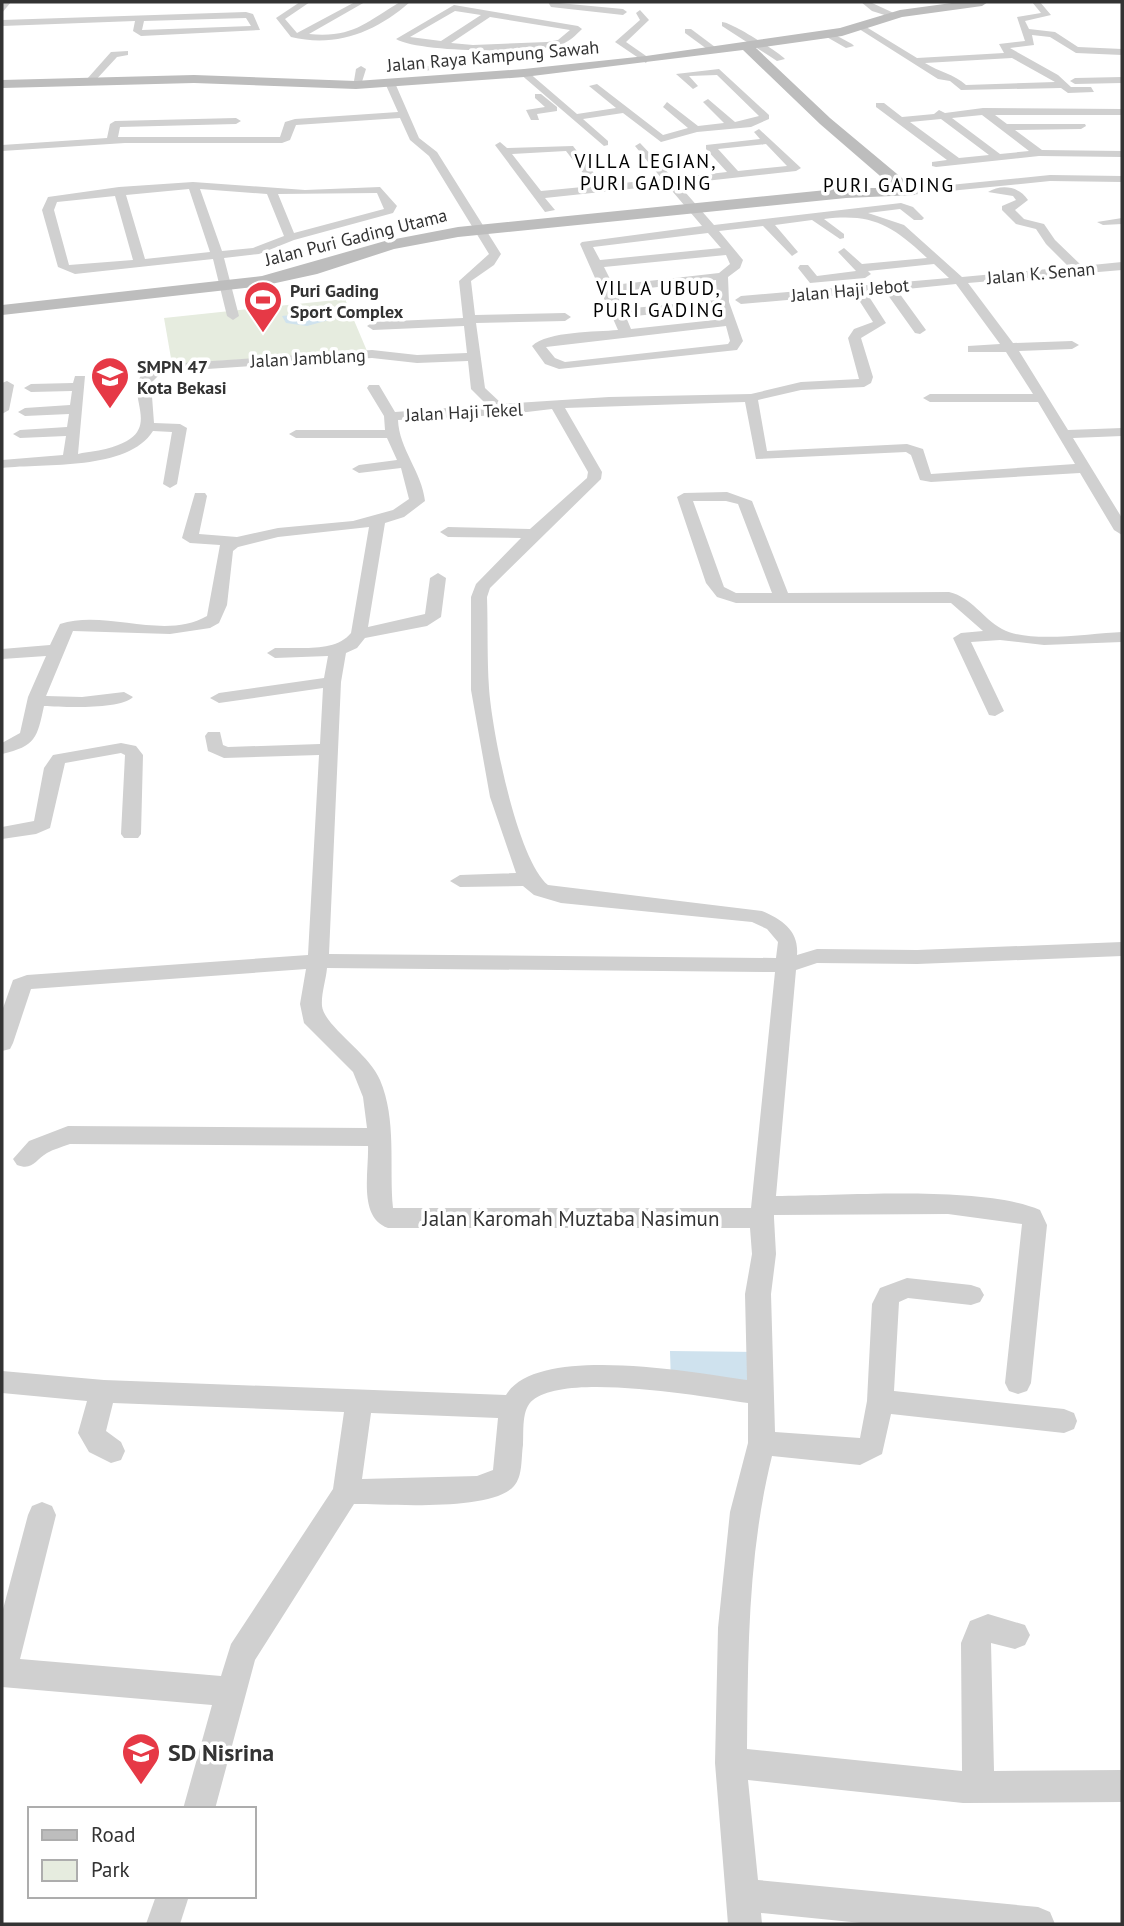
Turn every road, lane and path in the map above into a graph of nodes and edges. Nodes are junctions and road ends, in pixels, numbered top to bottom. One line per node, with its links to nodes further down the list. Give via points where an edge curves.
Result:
1 (306, 2): 27 (street, via 280,18)
2 (361, 2): 27 (street)
3 (406, 2): 27 (street, via 350,36)
4 (865, 2): 16 (street)
5 (982, 2): 16 (street, Jalan Raya Kampung Sawah)
6 (1036, 2): 24 (street, via 1047,14 1020,19)
7 (3, 6): 20 (street, via 8,13)
8 (209, 6): 10 (street, via 169,12); 11 (street)
9 (631, 7): 13 (street); 37 (street, via 645,20 620,42)
10 (163, 8)
11 (253, 8)
12 (51, 10): 18 (street)
13 (536, 13): 15 (street); 31 (street, via 578,29 553,44)
14 (95, 15): 17 (street); 18 (street); 22 (street)
15 (487, 15): 28 (street); 28 (street, via 447,10 401,39)
16 (894, 15): 21 (street, Jalan Raya Kampung Sawah)
17 (140, 18): 17 (street, via 246,15 257,28 141,33 137,31)
18 (47, 21): 20 (street)
19 (724, 23): 29 (street)
20 (3, 25)
21 (860, 27): 26 (street, Jalan Raya Kampung Sawah); 38 (street)
22 (93, 31)
23 (688, 31): 32 (street)
24 (1028, 32): 33 (street, via 1052,34 1076,50); 35 (street, via 1031,44 1002,46)
25 (519, 34): 31 (street)
26 (828, 34): 29 (street, Jalan Raya Kampung Sawah); 30 (street)
27 (297, 36)
28 (443, 44): 31 (street)
29 (752, 44): 32 (street, Jalan Raya Kampung Sawah); 36 (street); 84 (street, via 825,121)
30 (849, 46)
31 (501, 47)
32 (713, 50): 37 (street, Jalan Raya Kampung Sawah)
33 (1122, 52)
34 (125, 53): 44 (street, via 114,54)
35 (1011, 55): 38 (street); 46 (street)
36 (780, 59)
37 (646, 60): 42 (street, Jalan Raya Kampung Sawah)
38 (915, 61): 46 (street, via 941,77 953,78 964,89)
39 (1122, 61): 40 (street)
40 (1084, 62)
41 (361, 69): 49 (street)
42 (519, 73): 47 (street, Jalan Raya Kampung Sawah, via 455,68 412,74); 64 (street); 65 (street, via 553,109 530,112)
43 (1122, 80): 46 (street)
44 (90, 81): 48 (street, Jalan Raya Kampung Sawah); 49 (street, Jalan Raya Kampung Sawah, via 221,79)
45 (985, 81): 46 (street)
46 (1062, 82): 52 (street, via 1068,90)
47 (390, 83): 49 (street, Jalan Raya Kampung Sawah); 62 (street)
48 (2, 84)
49 (356, 85)
50 (594, 86): 59 (street)
51 (693, 86): 68 (street, via 681,74 717,71 765,115 755,123)
52 (1091, 90)
53 (1071, 100): 61 (street)
54 (708, 102): 68 (street)
55 (667, 105): 70 (street)
56 (880, 105): 66 (street)
57 (932, 108): 63 (street)
58 (981, 109): 61 (street, via 1033,107); 63 (street); 69 (street)
59 (626, 110): 64 (street); 70 (street, via 661,139)
60 (1121, 111): 61 (street)
61 (1075, 112): 69 (street, via 1083,130)
62 (405, 115): 73 (street, via 295,122 289,124 282,139); 105 (street, via 415,140 433,154)
63 (944, 116): 66 (street); 81 (street)
64 (576, 117): 72 (street, via 604,143 565,141)
65 (534, 118)
66 (900, 120): 82 (street)
67 (236, 121): 73 (street, via 115,124)
68 (732, 125): 70 (street)
69 (1004, 127): 75 (street)
70 (696, 129)
71 (759, 132): 74 (street)
72 (554, 134)
73 (112, 140): 77 (street)
74 (768, 141): 85 (street, via 710,147); 85 (street, via 796,168)
75 (1025, 142): 78 (street); 79 (street, via 1089,141)
76 (640, 146): 87 (street)
77 (2, 148)
78 (1040, 153): 79 (street); 81 (street)
79 (1097, 154): 80 (street)
80 (1122, 154)
81 (999, 158): 82 (street)
82 (957, 162): 83 (street)
83 (936, 164)
84 (882, 169): 93 (street); 94 (street, Jalan Puri Gading Utama)
85 (736, 174): 87 (street)
86 (1122, 179): 90 (street, via 1050,178)
87 (670, 181): 89 (street); 96 (street)
88 (193, 185): 91 (street); 92 (street); 111 (street)
89 (600, 188): 95 (street); 95 (street, via 569,148 502,148)
90 (955, 188): 93 (street); 118 (street, via 964,195 1017,193 1022,200 1006,208 1020,222 1040,226)
91 (119, 190): 113 (street); 113 (street, via 66,195 48,202 64,267 75,270)
92 (272, 192): 107 (street); 107 (street, via 349,205)
93 (909, 192): 94 (street, Jalan Puri Gading Utama)
94 (846, 193): 96 (street, Jalan Puri Gading Utama)
95 (538, 195): 97 (street)
96 (692, 207): 104 (street); 105 (street, Jalan Puri Gading Utama)
97 (549, 210)
98 (854, 214): 99 (street); 101 (street); 101 (street, via 904,206 918,218)
99 (815, 217): 103 (street); 106 (street)
100 (1122, 221): 102 (street)
101 (887, 222): 112 (street, via 908,233)
102 (1103, 222)
103 (767, 223): 104 (street); 109 (street)
104 (712, 227): 108 (street); 114 (street, via 586,244)
105 (482, 229): 121 (street, Jalan Puri Gading Utama, via 409,241 311,271); 131 (street, via 495,254 490,264 465,281)
106 (840, 236)
107 (290, 238): 111 (street, via 255,251)
108 (730, 251): 114 (street); 119 (street, via 736,265)
109 (792, 252)
110 (844, 252): 117 (street)
111 (218, 257): 113 (street); 121 (street)
112 (938, 260): 117 (street); 120 (street)
113 (141, 263)
114 (597, 264): 123 (street)
115 (1122, 266): 118 (street, Jalan K. Senan)
116 (804, 268): 117 (street, via 814,280 865,274)
117 (859, 268)
118 (1079, 270): 120 (street, Jalan K. Senan)
119 (722, 276): 123 (street); 126 (street)
120 (959, 280): 122 (street, Jalan Haji Jebot); 137 (street)
121 (226, 286): 127 (street, Jalan Puri Gading Utama); 129 (street)
122 (888, 286): 124 (street, Jalan Haji Jebot); 134 (street)
123 (609, 289): 128 (street)
124 (858, 289): 125 (street, Jalan Haji Jebot); 143 (street, Jalan Haji Tekel, via 880,323 854,338 866,380 788,388)
125 (741, 300)
126 (723, 303): 128 (street); 132 (street)
127 (2, 310)
128 (616, 314): 135 (street)
129 (233, 316)
130 (565, 317): 131 (street)
131 (469, 321): 133 (street); 139 (street)
132 (731, 322): 135 (street); 135 (street, via 737,341 730,347 564,366 554,364 538,346 547,341)
133 (373, 326)
134 (920, 330)
135 (626, 333)
136 (1072, 345): 137 (street)
137 (1010, 347): 138 (street); 145 (street)
138 (972, 349)
139 (472, 357): 149 (street, via 478,389); 152 (street, Jalan Jamblang, via 417,359 372,354 159,368 144,383)
140 (7, 385): 148 (street)
141 (31, 388): 147 (street, via 80,383)
142 (374, 388): 151 (street)
143 (751, 398): 146 (street, Jalan Haji Tekel); 162 (street, via 761,456 907,448 918,452 925,477 931,478)
144 (930, 398): 145 (street)
145 (1041, 398): 158 (street)
146 (557, 406): 149 (street, Jalan Haji Tekel); 169 (street, via 595,472 594,479)
147 (76, 409): 150 (street); 153 (street)
148 (2, 410)
149 (501, 411): 151 (street, Jalan Haji Tekel)
150 (25, 412)
151 (391, 416): 157 (street, Jalan Haji Tekel)
152 (148, 428): 159 (street, via 137,444 123,451); 164 (street, via 180,428)
153 (73, 431): 155 (street); 159 (street)
154 (1122, 432): 158 (street)
155 (20, 433)
156 (296, 434): 157 (street)
157 (393, 434): 161 (street, Jalan Haji Tekel)
158 (1064, 434): 162 (street)
159 (70, 455): 160 (street)
160 (7, 460)
161 (404, 464): 163 (street); 166 (street, Jalan Haji Tekel, via 418,492 417,501)
162 (1084, 468): 167 (street)
163 (359, 469)
164 (170, 484)
165 (200, 496): 170 (street, Jalan Haji Tekel, via 190,538)
166 (378, 521): 170 (street, Jalan Haji Tekel); 173 (street)
167 (1122, 530)
168 (448, 532): 169 (street)
169 (533, 534): 190 (street, via 482,587 479,597 480,690 499,797)
170 (238, 542): 176 (street, via 225,549 219,605 206,625 71,625)
171 (438, 578): 173 (street, via 433,617)
172 (782, 597): 172 (street, via 736,598 718,592 682,499 727,496 744,501); 174 (street, via 949,597 967,605)
173 (359, 634): 177 (street)
174 (1000, 635): 175 (street); 184 (street, via 961,638)
175 (1122, 638)
176 (55, 650): 179 (street); 183 (street)
177 (338, 650): 178 (street); 180 (street)
178 (275, 653)
179 (2, 654)
180 (332, 682): 182 (street); 187 (street)
181 (124, 698): 183 (street)
182 (219, 698)
183 (36, 701): 186 (street, via 29,735)
184 (995, 711)
185 (214, 736): 187 (street, via 214,747 224,753)
186 (2, 749)
187 (329, 749): 193 (street)
188 (2, 832): 189 (street, via 43,824 53,768 59,759 121,748 134,755)
189 (131, 834)
190 (528, 879): 191 (street); 194 (street, via 561,897 755,916 774,924 788,941)
191 (460, 881)
192 (1122, 949): 194 (street, via 817,956)
193 (318, 961): 194 (street); 195 (street, via 27,982 21,985); 196 (street, via 312,1004 315,1023 364,1069 375,1101)
194 (787, 965): 198 (street)
195 (2, 1043)
196 (377, 1137): 197 (street, via 68,1135 37,1147); 198 (street, Jalan Karomah Muztaba Nasimun, via 382,1212 388,1218)
197 (25, 1159)
198 (764, 1212): 201 (street, Jalan Karomah Muztaba Nasimun, via 948,1205 1031,1217 1035,1226); 203 (street, via 758,1294)
199 (971, 1295): 204 (street, via 907,1288 889,1295)
200 (2, 1382): 202 (street)
201 (1018, 1383)
202 (104, 1391): 205 (street); 209 (street, via 92,1433)
203 (761, 1392): 206 (street, via 633,1378 566,1378 523,1391); 208 (street)
204 (880, 1401): 207 (street); 208 (street, via 872,1445 860,1453)
205 (359, 1402): 206 (street); 210 (street)
206 (513, 1407): 210 (street, via 506,1476 496,1485)
207 (1063, 1421)
208 (762, 1443): 215 (street, via 744,1512 733,1628)
209 (111, 1451)
210 (346, 1492): 214 (street, via 242,1654)
211 (42, 1515): 213 (street)
212 (1015, 1635): 216 (street, via 988,1628 980,1631 976,1643)
213 (2, 1670): 214 (street)
214 (231, 1692): 218 (street)
215 (731, 1763): 216 (street); 220 (street)
216 (978, 1786): 217 (street)
217 (1122, 1786)
218 (200, 1807)
219 (172, 1898): 221 (street)
220 (743, 1910): 222 (street)
221 (163, 1924)
222 (1038, 1924)

